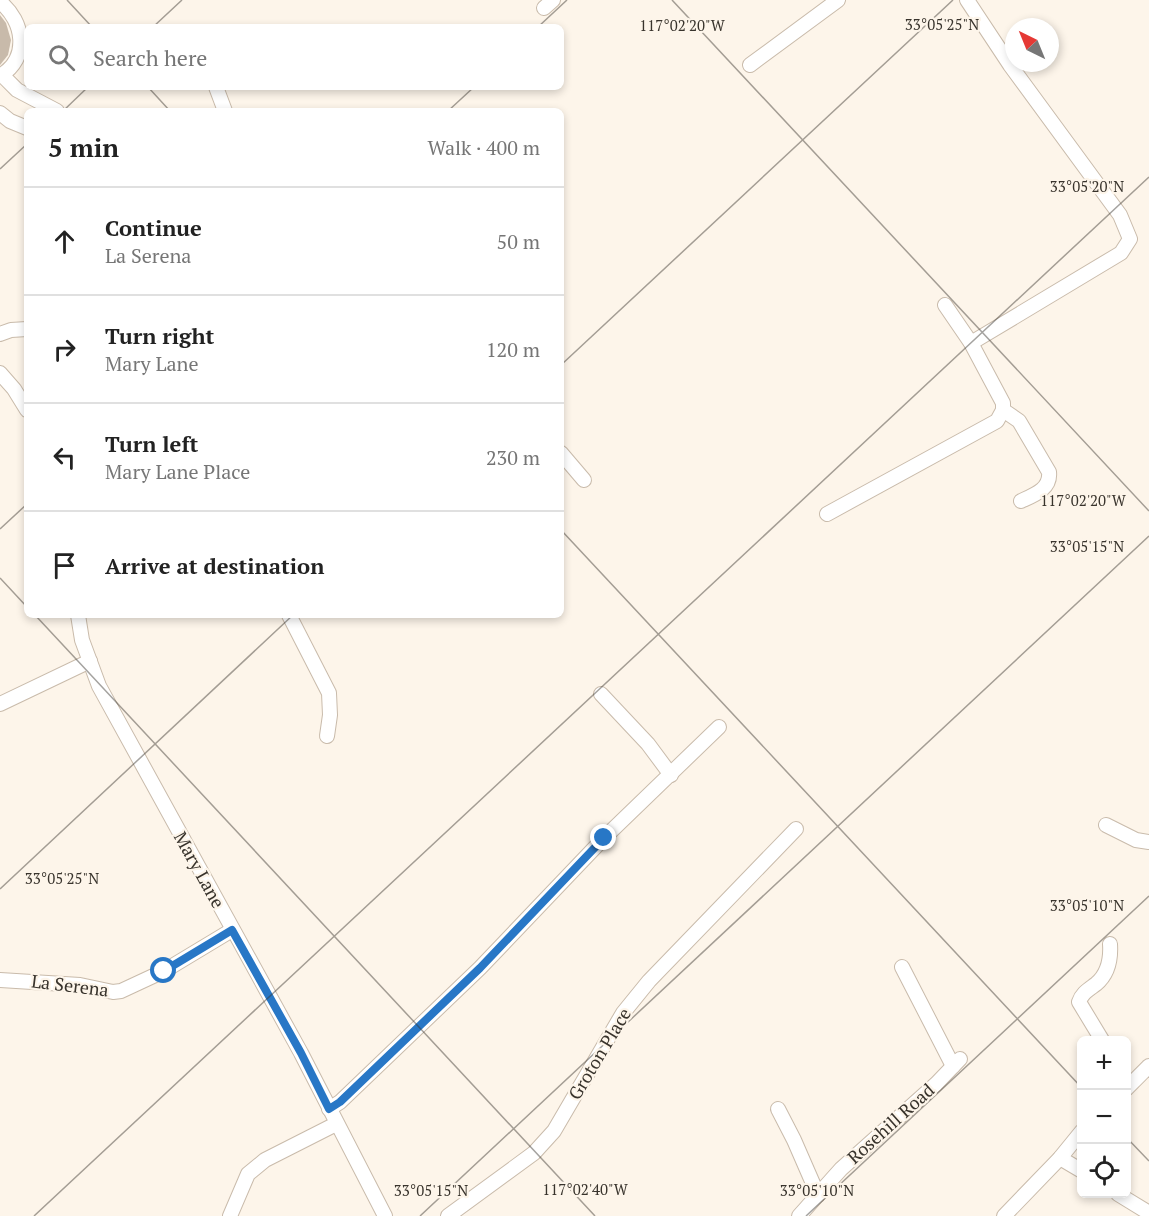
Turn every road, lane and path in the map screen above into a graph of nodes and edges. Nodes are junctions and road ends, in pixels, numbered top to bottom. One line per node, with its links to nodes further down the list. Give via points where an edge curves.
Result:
1 (838, 0): 4 (street)
2 (967, 0): 14 (street, via 1120,215 1130,239 1121,253)
3 (0, 2): 5 (street, via 18,22 21,37 14,64)
4 (750, 65)
5 (1, 76): 7 (street, via 17,90)
6 (217, 90): 8 (street)
7 (51, 108)
8 (224, 108)
9 (0, 113): 10 (street)
10 (24, 127)
11 (945, 304): 14 (street)
12 (24, 329): 13 (street)
13 (0, 334)
14 (971, 343): 17 (street)
15 (0, 373): 16 (street)
16 (24, 405)
17 (1003, 407): 20 (street, via 1019,421 1049,472 1046,486); 21 (street, via 997,421)
18 (564, 457): 19 (street)
19 (584, 480)
20 (1021, 501)
21 (827, 514)
22 (78, 618): 24 (street, Mary Lane)
23 (291, 618): 28 (street, via 329,693)
24 (90, 661): 26 (street); 33 (street, Mary Lane, via 99,686)
25 (600, 694): 29 (street, via 648,744)
26 (0, 704)
27 (719, 728): 29 (street)
28 (327, 736)
29 (671, 775): 40 (street, via 604,838 480,968)
30 (1106, 825): 32 (street)
31 (796, 829): 51 (street, Groton Place, via 623,1013 554,1131 534,1153)
32 (1149, 842)
33 (232, 930): 36 (street, La Serena, via 164,971 121,991); 40 (street, Mary Lane)
34 (1110, 944): 37 (street, via 1103,977 1079,1002)
35 (903, 967): 46 (street, Rosehill Road, via 956,1063)
36 (0, 980)
37 (1099, 1036)
38 (1149, 1066): 39 (street)
39 (1131, 1082)
40 (329, 1109): 42 (street, Mary Lane)
41 (778, 1109): 46 (street)
42 (336, 1124): 49 (street, via 265,1160 248,1174); 50 (street, Mary Lane)
43 (1077, 1137): 44 (street)
44 (1060, 1158): 45 (street); 53 (street)
45 (1077, 1168)
46 (818, 1195): 52 (street, Rosehill Road)
47 (1125, 1198): 48 (street)
48 (1149, 1213)
49 (230, 1216)
50 (385, 1216)
51 (448, 1216)
52 (799, 1216)
53 (1004, 1216)

